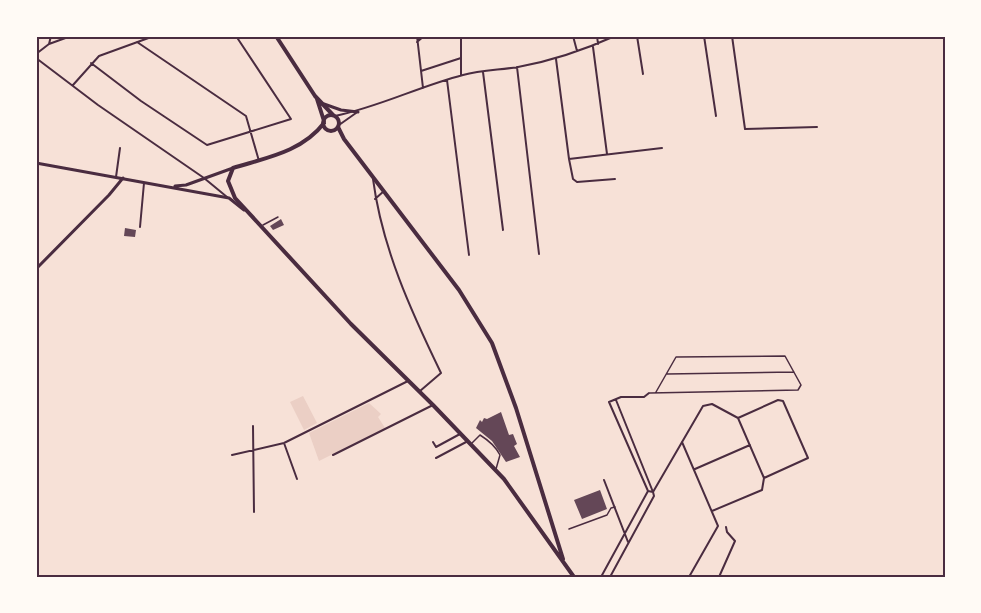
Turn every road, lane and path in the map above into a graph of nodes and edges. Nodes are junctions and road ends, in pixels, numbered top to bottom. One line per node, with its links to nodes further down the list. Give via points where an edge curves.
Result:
1 (51, 36): 17 (street)
2 (71, 36): 17 (street)
3 (154, 36): 15 (street)
4 (236, 36): 41 (street, via 291,118)
5 (276, 36): 33 (main road)
6 (417, 36): 16 (street)
7 (424, 36): 16 (street)
8 (461, 36): 22 (street)
9 (573, 36): 20 (street)
10 (597, 36): 18 (street)
11 (637, 36): 28 (street)
12 (704, 36): 37 (street)
13 (732, 36): 40 (street, via 745,129)
14 (612, 37): 18 (street)
15 (137, 42): 24 (street, via 99,56); 41 (street, via 246,116)
16 (417, 42): 26 (street)
17 (49, 44): 21 (street)
18 (598, 44): 19 (street)
19 (593, 46): 20 (street); 44 (street)
20 (578, 51): 23 (street)
21 (36, 56): 31 (street)
22 (461, 58): 26 (street); 29 (street)
23 (556, 58): 25 (street); 45 (street)
24 (91, 63): 31 (street); 41 (street, via 204,144)
25 (517, 67): 27 (street); 64 (street)
26 (421, 71): 32 (street)
27 (483, 72): 29 (street); 63 (street)
28 (643, 74)
29 (461, 75): 30 (street)
30 (447, 80): 32 (street); 65 (street)
31 (73, 85): 52 (street)
32 (423, 88): 35 (street)
33 (315, 96): 34 (main road); 38 (main road)
34 (322, 103): 35 (street); 36 (main road)
35 (358, 112): 36 (street); 39 (street)
36 (334, 116): 38 (main road, via 326,117); 39 (main road, via 339,120)
37 (716, 117)
38 (324, 122): 39 (main road, via 330,130); 46 (main road, via 316,133 285,153)
39 (338, 126): 49 (main road)
40 (817, 127)
41 (251, 131): 46 (street)
42 (120, 148): 50 (street)
43 (662, 148): 44 (street)
44 (607, 154): 45 (street)
45 (569, 159): 53 (street, via 577,182)
46 (259, 161): 48 (main road)
47 (36, 163): 50 (street)
48 (233, 168): 52 (street); 59 (main road, via 230,189)
49 (372, 176): 56 (main road); 58 (street)
50 (116, 177): 51 (street)
51 (123, 178): 54 (street); 66 (street)
52 (204, 178): 55 (street); 57 (street)
53 (615, 178)
54 (144, 182): 55 (street); 62 (street)
55 (171, 186): 57 (street)
56 (384, 191): 58 (street); 97 (main road, via 459,290 492,343)
57 (229, 198): 59 (street)
58 (375, 199): 70 (street, via 413,315 441,373)
59 (244, 210): 61 (main road)
60 (278, 217): 61 (lane)
61 (260, 226): 69 (main road)
62 (140, 227)
63 (503, 230)
64 (539, 254)
65 (468, 255)
66 (36, 268)
67 (794, 372): 68 (lane); 68 (lane, via 785,356 676,357); 71 (lane, via 801,385 798,390)
68 (666, 374): 71 (lane)
69 (409, 380): 70 (main road); 81 (street)
70 (420, 391): 74 (main road)
71 (656, 392): 72 (lane)
72 (649, 393): 73 (street)
73 (614, 400): 92 (street, via 609,402 613,413); 93 (street)
74 (434, 405): 77 (main road); 85 (street)
75 (738, 418): 80 (street, via 712,404 703,406); 82 (street); 89 (street, via 783,401 808,458)
76 (253, 426): 83 (street)
77 (462, 433): 78 (street, via 436,447); 79 (main road)
78 (433, 442)
79 (470, 442): 86 (street); 88 (main road); 88 (lane, via 480,435 488,440 500,455)
80 (682, 442): 87 (street); 93 (street)
81 (284, 443): 83 (street); 90 (street)
82 (750, 445): 87 (street); 89 (street)
83 (253, 450): 84 (street); 96 (street)
84 (232, 455)
85 (333, 455)
86 (436, 458)
87 (694, 469): 95 (street)
88 (495, 470): 101 (main road)
89 (764, 478): 95 (street, via 762,490)
90 (297, 479)
91 (604, 480): 94 (street)
92 (648, 491): 93 (street); 100 (street)
93 (653, 492): 102 (street)
94 (615, 507): 99 (lane); 100 (street)
95 (712, 511): 107 (street, via 718,526)
96 (254, 512)
97 (552, 524): 101 (main road, via 549,531); 103 (main road)
98 (726, 527): 108 (street, via 735,541)
99 (569, 530)
100 (624, 531): 102 (street); 105 (street)
101 (542, 532): 103 (main road)
102 (628, 542): 106 (street)
103 (564, 562): 104 (main road)
104 (574, 577)
105 (601, 577)
106 (610, 577)
107 (689, 577)
108 (719, 577)

